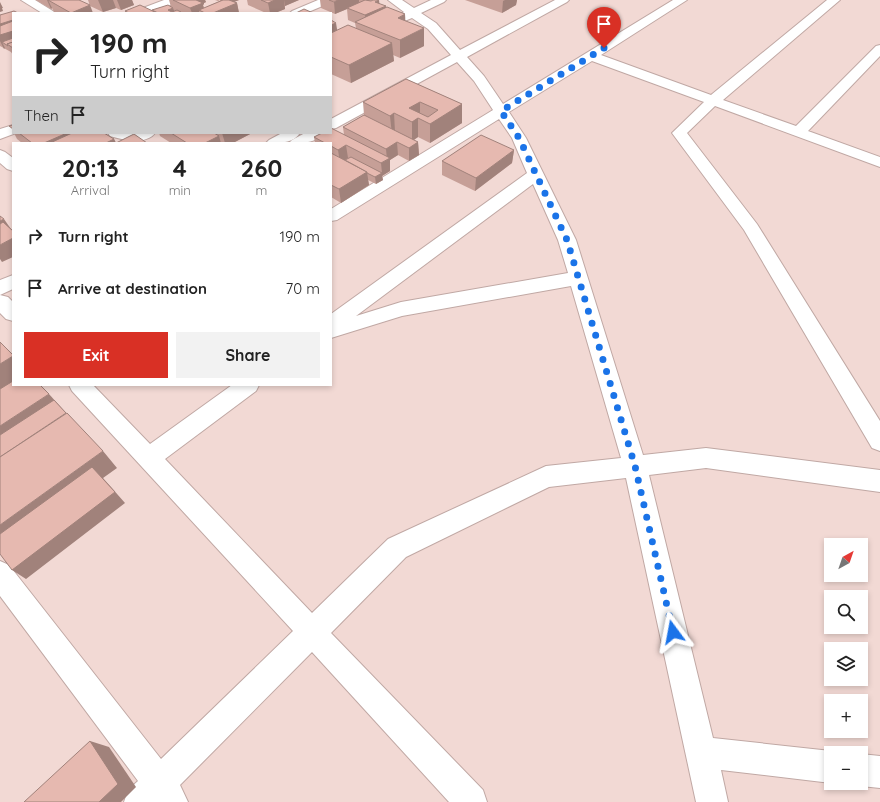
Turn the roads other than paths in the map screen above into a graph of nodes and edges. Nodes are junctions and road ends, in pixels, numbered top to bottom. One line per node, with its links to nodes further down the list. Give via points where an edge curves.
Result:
1 (27, 0): 10 (street)
2 (174, 0): 11 (street)
3 (328, 0): 12 (street)
4 (394, 0): 13 (street)
5 (440, 0): 13 (street)
6 (546, 0): 16 (street)
7 (563, 0): 16 (street)
8 (681, 0): 17 (street)
9 (834, 0): 18 (street)
10 (48, 12)
11 (142, 12)
12 (298, 12)
13 (413, 13): 14 (street); 16 (street, via 432,26)
14 (392, 23)
15 (880, 49): 23 (street)
16 (456, 53): 19 (street, via 479,79); 20 (street); 21 (street)
17 (591, 56): 18 (street); 19 (street)
18 (713, 101): 23 (street); 43 (street, via 679,133 751,228)
19 (501, 111): 34 (street, via 519,138); 35 (street)
20 (332, 113)
21 (332, 124)
22 (12, 129): 28 (street)
23 (799, 132): 32 (street)
24 (120, 134): 25 (street, via 130,137)
25 (145, 134)
26 (291, 134): 29 (street)
27 (314, 134): 30 (street)
28 (0, 135)
29 (276, 142)
30 (299, 142)
31 (0, 156): 33 (street)
32 (879, 160)
33 (12, 165)
34 (536, 174): 36 (street, via 567,240); 39 (street)
35 (332, 215)
36 (579, 278): 40 (street, via 401,309); 45 (street)
37 (12, 283): 38 (street)
38 (5, 300)
39 (332, 323)
40 (332, 331)
41 (81, 386): 44 (street)
42 (247, 386): 44 (street)
43 (880, 441)
44 (148, 458): 48 (street)
45 (635, 466): 46 (street, via 706,458); 48 (street, via 546,477 397,548); 49 (street)
46 (880, 481)
47 (0, 574): 53 (street)
48 (312, 632): 53 (street); 54 (street)
49 (700, 752): 50 (street); 55 (street)
50 (824, 766)
51 (868, 771): 52 (street)
52 (880, 772)
53 (157, 796)
54 (471, 802)
55 (712, 802)

